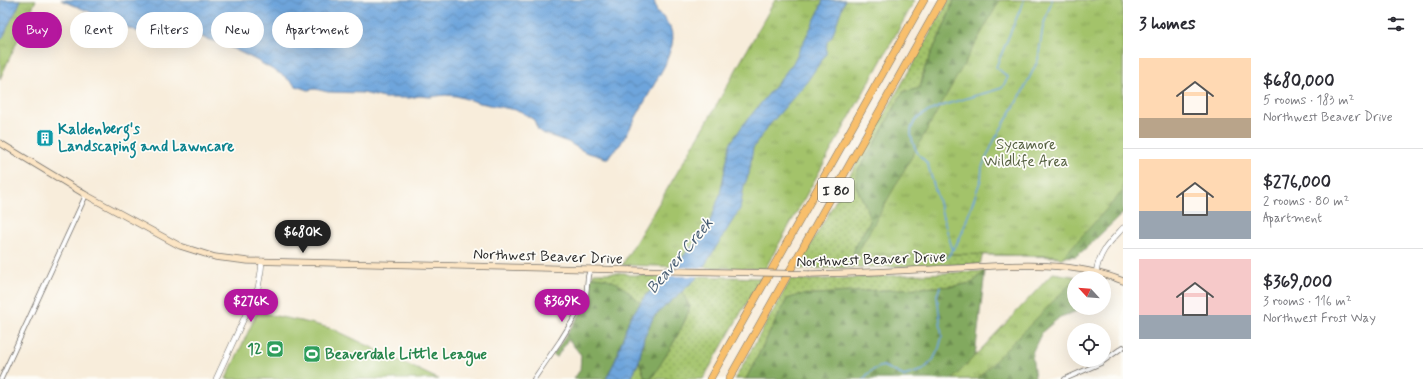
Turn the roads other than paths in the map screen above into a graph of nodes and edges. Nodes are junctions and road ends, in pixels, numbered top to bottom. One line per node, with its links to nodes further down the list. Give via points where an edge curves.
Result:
1 (924, 0): 16 (highway, I 80)
2 (942, 0): 17 (highway, I 80)
3 (0, 144): 4 (main road, Northwest Beaver Drive)
4 (86, 195): 6 (main road, Northwest Beaver Drive, via 180,246 215,257); 13 (street)
5 (1123, 228): 9 (street, via 1102,253)
6 (262, 261): 7 (main road, Northwest Beaver Drive); 14 (street, via 256,292)
7 (590, 269): 8 (main road, Northwest Beaver Drive, bridge, via 810,274 1030,266); 15 (street, via 586,296 582,304)
8 (1086, 271)
9 (1096, 271)
10 (1111, 277): 11 (main road, Northwest Beaver Drive)
11 (1123, 281)
12 (1123, 348): 18 (street, via 1101,363)
13 (0, 379)
14 (216, 379)
15 (534, 379)
16 (710, 379)
17 (729, 379)
18 (1065, 379)

